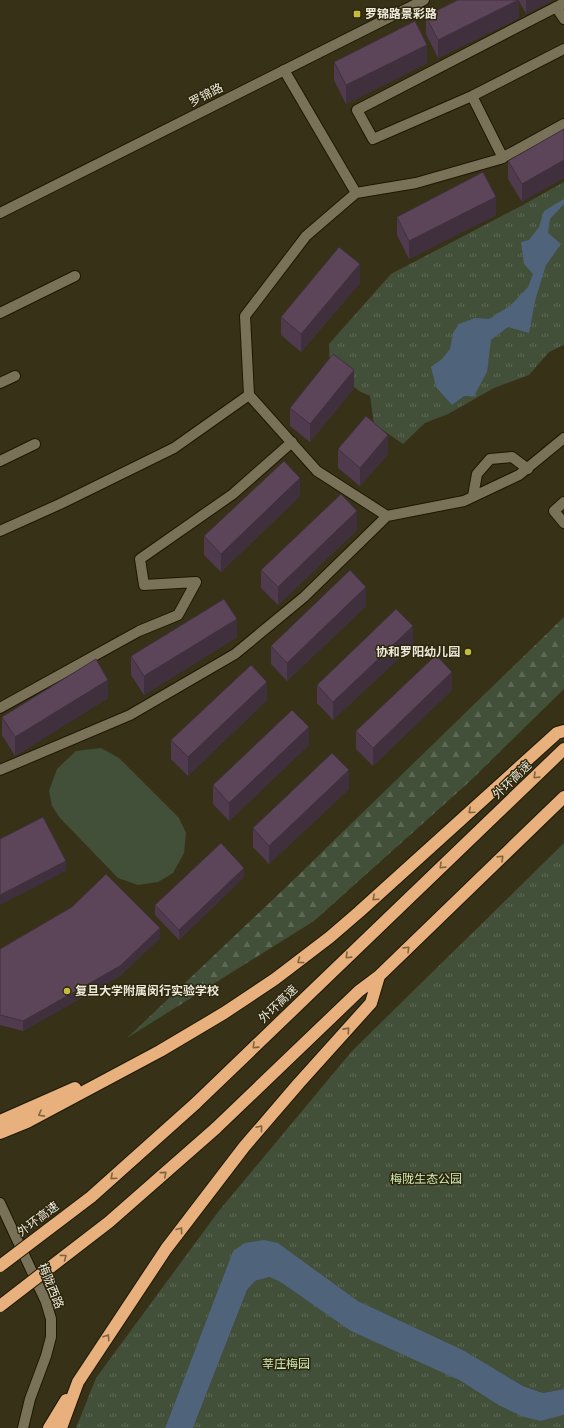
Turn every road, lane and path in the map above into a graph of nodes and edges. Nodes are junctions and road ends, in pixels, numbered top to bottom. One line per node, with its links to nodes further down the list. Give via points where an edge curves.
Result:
1 (424, 0): 5 (street, 罗锦路)
2 (560, 5): 3 (street); 6 (street, via 357,110 373,139)
3 (564, 19)
4 (564, 49): 6 (street)
5 (284, 70): 9 (street); 10 (street, 罗锦路)
6 (472, 96): 8 (street)
7 (564, 124): 8 (street)
8 (503, 158): 9 (street, via 416,183)
9 (356, 193): 15 (street, via 306,236 245,316)
10 (0, 213)
11 (75, 276): 12 (street)
12 (0, 314)
13 (15, 376): 14 (street)
14 (0, 383)
15 (249, 395): 17 (street); 25 (street, via 174,448)
16 (564, 438): 20 (street)
17 (292, 442): 23 (street, via 318,471); 26 (street, via 233,494 140,559 144,585 196,582 178,615 139,631)
18 (36, 444): 19 (street)
19 (0, 461)
20 (528, 469): 21 (street, via 519,476); 21 (street, via 512,457 490,458 477,474)
21 (473, 496): 23 (street, via 464,501)
22 (564, 502): 24 (street, via 554,511)
23 (387, 516): 29 (street, via 304,597 235,654 130,715)
24 (564, 523)
25 (0, 531)
26 (0, 708)
27 (564, 731): 32 (highway, one-way to 32, via 557,733 324,941 275,979)
28 (564, 749): 36 (highway, 外环高速, one-way to 36, bridge, via 195,1104 91,1197)
29 (0, 770)
30 (564, 798): 31 (highway, one-way to 30)
31 (379, 976): 37 (highway, one-way to 31, bridge, via 109,1222 215,1129 359,991); 38 (highway, one-way to 31, via 166,1248 213,1186 280,1104 371,1003)
32 (160, 1051): 33 (highway); 34 (highway, one-way to 34, via 27,1122)
33 (0, 1120)
34 (0, 1133)
35 (0, 1203): 39 (street, 梅陇西路, via 46,1302 51,1319 48,1350 30,1399)
36 (0, 1266)
37 (0, 1306)
38 (78, 1382): 40 (highway); 41 (highway)
39 (23, 1428)
40 (49, 1428)
41 (61, 1428)

